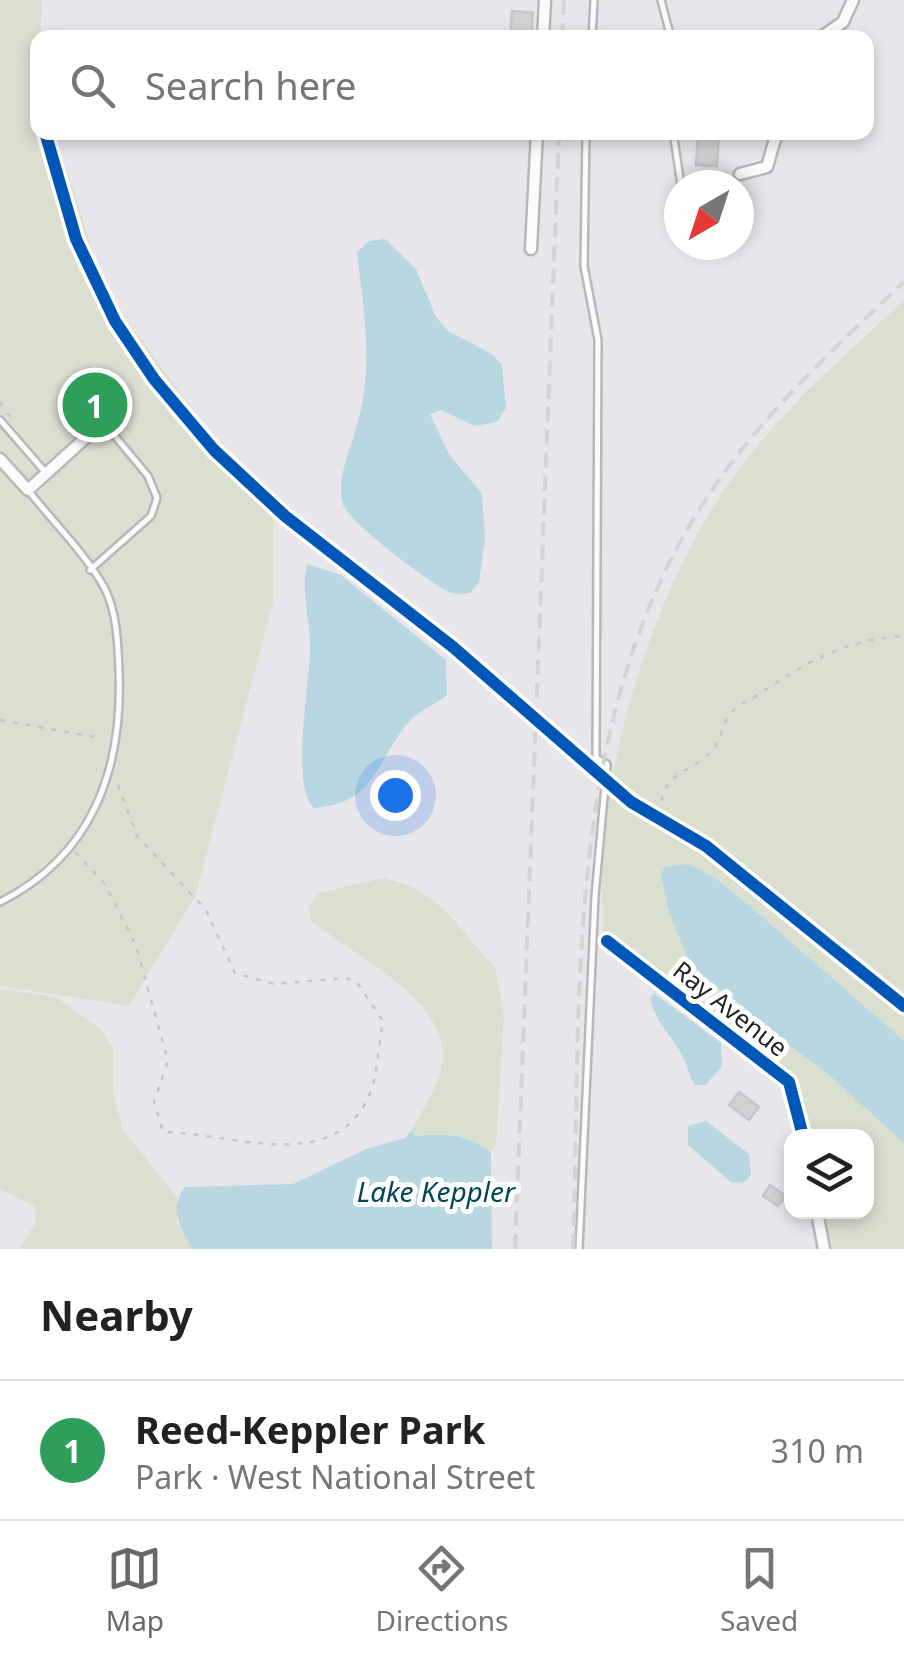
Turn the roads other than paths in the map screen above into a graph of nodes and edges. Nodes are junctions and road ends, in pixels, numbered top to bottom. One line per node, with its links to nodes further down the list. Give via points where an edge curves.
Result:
1 (545, 0): 5 (street)
2 (594, 0): 6 (lane)
3 (661, 0): 7 (lane)
4 (853, 0): 8 (street)
5 (543, 30)
6 (592, 30)
7 (669, 30)
8 (832, 30)
9 (538, 140): 15 (street)
10 (586, 140): 26 (lane, via 584,266 598,340 596,758 607,764 594,896)
11 (674, 140): 13 (lane)
12 (775, 140): 14 (street, via 767,167)
13 (679, 170)
14 (754, 171)
15 (531, 249)
16 (0, 420): 19 (lane)
17 (103, 422): 19 (street); 21 (lane, via 148,476 157,498 151,516)
18 (0, 458): 20 (street)
19 (46, 473): 20 (street)
20 (28, 490): 21 (lane)
21 (90, 570): 22 (lane, via 110,602 118,648 112,769 70,847 40,880)
22 (0, 902)
23 (607, 941): 24 (street, Ray Avenue, via 789,1082)
24 (801, 1129)
25 (818, 1219): 27 (street)
26 (580, 1249)
27 (824, 1249)

